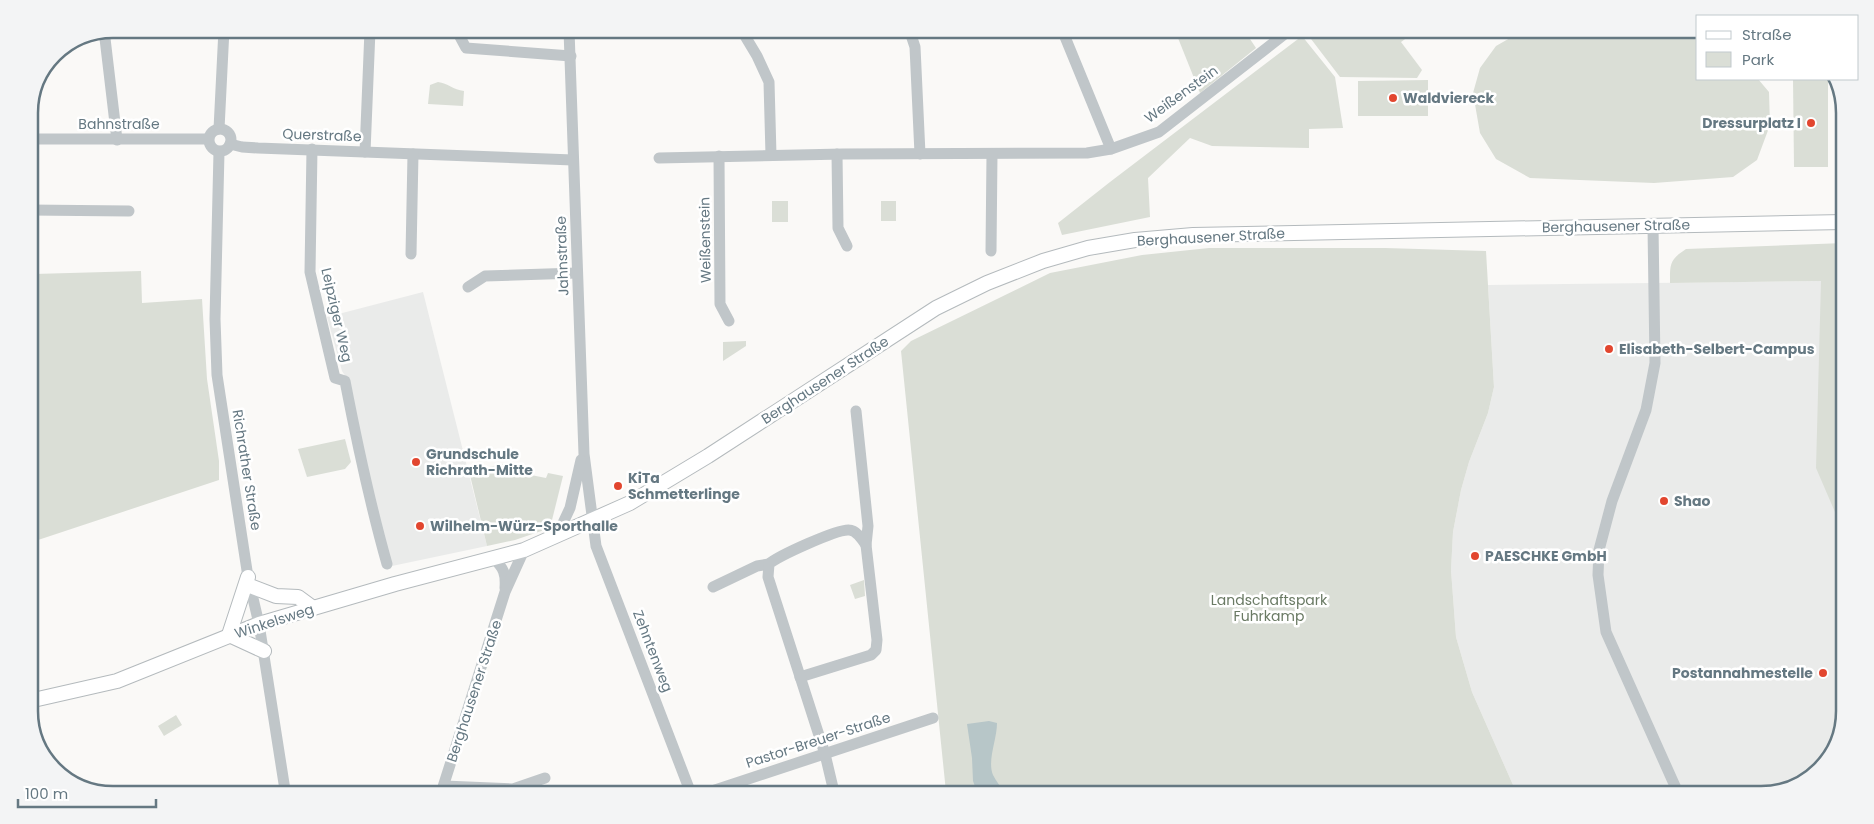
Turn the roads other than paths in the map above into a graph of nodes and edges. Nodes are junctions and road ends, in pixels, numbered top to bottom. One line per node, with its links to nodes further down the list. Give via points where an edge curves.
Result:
1 (105, 38): 13 (street)
2 (224, 38): 11 (street)
3 (370, 38): 19 (street)
4 (461, 38): 10 (street, via 466,48)
5 (570, 38): 10 (street, Jahnstraße)
6 (746, 38): 24 (street, via 769,82)
7 (912, 38): 22 (street)
8 (1065, 38): 17 (street)
9 (1280, 38): 17 (street, Weißenstein, via 1159,132)
10 (571, 56): 27 (street, Jahnstraße)
11 (219, 129): 14 (street, via 212,131); 15 (street, via 230,135)
12 (38, 139): 13 (street, Bahnstraße)
13 (117, 140): 14 (street, Bahnstraße)
14 (208, 140): 18 (street)
15 (230, 144): 16 (street, Querstraße); 18 (street)
16 (312, 150): 19 (street, Querstraße); 45 (street, Leipziger Weg, via 310,272 335,378 345,381)
17 (1111, 150): 23 (street, Weißenstein, via 1088,154)
18 (219, 152): 47 (street, Richrather Straße, via 215,311 218,375)
19 (366, 152): 20 (street, Querstraße)
20 (413, 154): 27 (street, Querstraße); 34 (street)
21 (837, 154): 22 (street, Weißenstein); 24 (street, Weißenstein); 32 (street, via 838,228)
22 (920, 154): 23 (street, Weißenstein)
23 (992, 154): 33 (street)
24 (771, 155): 25 (street, Weißenstein)
25 (719, 156): 26 (street, Weißenstein); 37 (street, Weißenstein, via 720,304)
26 (659, 158)
27 (573, 160): 35 (street, Jahnstraße)
28 (38, 210): 29 (street)
29 (129, 211)
30 (1836, 222): 31 (main road, Berghausener Straße)
31 (1653, 226): 40 (main road, Berghausener Straße, via 1193,235 1088,248 987,283 936,308 678,475); 65 (street, via 1655,363 1652,383 1646,410 1612,501 1599,550 1598,576 1606,632)
32 (847, 246)
33 (991, 251)
34 (411, 254)
35 (577, 273): 36 (street, via 485,276); 39 (street, Jahnstraße)
36 (468, 287)
37 (729, 321)
38 (856, 411): 42 (street, via 868,526)
39 (584, 454): 40 (street, Jahnstraße); 41 (street, Jahnstraße, via 570,508)
40 (592, 521): 41 (main road, Berghausener Straße); 62 (street, Zehntenweg, via 596,546)
41 (552, 538): 43 (main road, Berghausener Straße)
42 (866, 545): 46 (street, via 849,530 789,552); 54 (street, via 876,650)
43 (524, 550): 44 (main road, Winkelsweg); 49 (street, Berghausener Straße)
44 (493, 558): 49 (street, Berghausener Straße, via 506,574); 50 (main road, Winkelsweg)
45 (387, 564)
46 (769, 564): 48 (street, via 757,566); 54 (street, via 768,576)
47 (249, 581): 50 (main road, via 276,596 298,597); 51 (street, Richrather Straße); 52 (main road)
48 (713, 587)
49 (505, 592): 60 (street, Berghausener Straße)
50 (313, 608): 51 (main road, Winkelsweg)
51 (259, 624): 52 (main road, Winkelsweg); 53 (street, Richrather Straße)
52 (229, 635): 53 (main road); 55 (main road, Winkelsweg, via 123,679)
53 (264, 651): 59 (street, Richrather Straße)
54 (800, 677): 57 (street)
55 (38, 699)
56 (933, 718): 57 (street, Pastor-Breuer-Straße)
57 (825, 754): 63 (street, Pastor-Breuer-Straße); 64 (street)
58 (545, 778): 61 (street)
59 (284, 786)
60 (444, 786)
61 (522, 786)
62 (688, 786)
63 (727, 786)
64 (833, 786)
65 (1675, 786)

